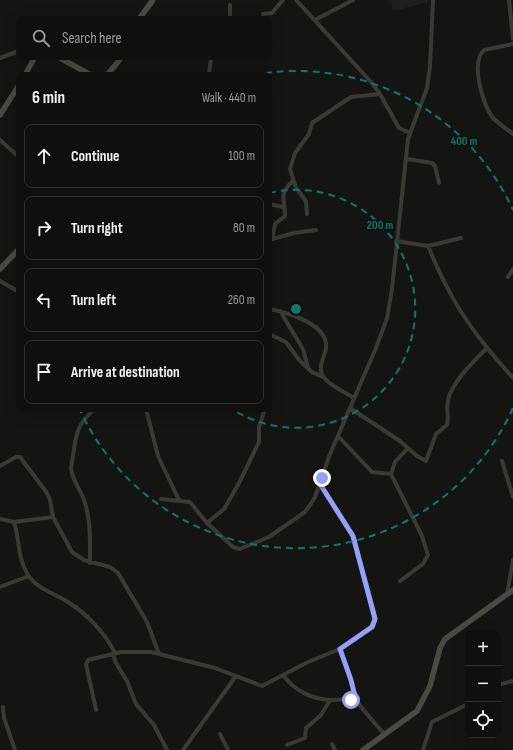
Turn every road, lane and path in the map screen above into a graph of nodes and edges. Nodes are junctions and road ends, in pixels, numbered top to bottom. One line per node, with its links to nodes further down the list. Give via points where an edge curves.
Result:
1 (153, 0): 10 (main road)
2 (283, 0): 9 (street, via 272,14)
3 (296, 0): 12 (street)
4 (353, 0): 12 (street)
5 (433, 0): 28 (street, via 427,88)
6 (509, 0): 8 (street)
7 (230, 5): 11 (street)
8 (511, 8): 13 (street)
9 (263, 14)
10 (141, 16)
11 (230, 16)
12 (315, 20): 26 (street)
13 (513, 39)
14 (513, 44): 29 (street, via 484,50 478,71 480,89 490,113)
15 (16, 52): 16 (street)
16 (0, 58)
17 (33, 60): 21 (main road)
18 (64, 60): 22 (main road)
19 (120, 60): 23 (main road)
20 (211, 60): 24 (street)
21 (27, 72)
22 (86, 72)
23 (110, 72)
24 (209, 72)
25 (16, 90): 27 (main road)
26 (380, 94): 28 (street, via 399,128); 33 (street, via 351,97 313,121 309,134 297,148 290,165)
27 (0, 115)
28 (410, 133): 32 (street)
29 (513, 134)
30 (0, 140): 31 (street)
31 (16, 154)
32 (407, 159): 34 (street, via 432,163); 42 (street)
33 (293, 181): 36 (street, via 284,190); 37 (street, via 306,201)
34 (439, 183)
35 (272, 205): 36 (street)
36 (283, 207): 39 (street, via 285,216 275,224)
37 (306, 214)
38 (316, 230): 41 (street)
39 (272, 233)
40 (461, 238): 43 (street)
41 (272, 239)
42 (396, 241): 43 (street); 57 (street, via 387,318)
43 (428, 246): 53 (street, via 449,292)
44 (16, 252): 45 (main road)
45 (0, 269)
46 (513, 269): 47 (street)
47 (508, 277)
48 (0, 281): 49 (street)
49 (16, 290)
50 (272, 310): 51 (street)
51 (280, 311): 54 (street, via 303,349); 55 (street, via 305,320 322,334 326,347 320,369)
52 (272, 335): 54 (street, via 286,342)
53 (487, 348): 56 (street); 63 (street, via 463,374 452,392 448,400 447,425 436,434 426,461)
54 (308, 368): 55 (street)
55 (324, 377): 57 (street)
56 (513, 378)
57 (354, 398): 58 (street)
58 (350, 408): 62 (street); 63 (street)
59 (92, 412): 76 (street, via 78,428 71,468 84,501 88,520)
60 (147, 412): 70 (street, via 158,456)
61 (264, 412): 74 (street, via 259,427 260,442 238,485 224,509)
62 (338, 436): 66 (street, via 372,472); 67 (street)
63 (408, 448): 66 (street, via 395,462)
64 (502, 462): 68 (street)
65 (0, 466): 71 (street, via 16,456 20,457 47,493)
66 (391, 474): 78 (street, via 422,536 428,555 423,564)
67 (320, 484): 74 (street, via 305,512 269,537 247,547 233,547); 82 (street, via 353,536 375,619 372,627)
68 (513, 497)
69 (161, 500): 70 (street)
70 (179, 500): 74 (street, via 190,502)
71 (52, 517): 73 (street); 76 (street, via 72,552)
72 (0, 519): 73 (street)
73 (14, 522): 77 (street, via 18,549)
74 (207, 523)
75 (513, 560): 81 (street)
76 (90, 562): 84 (street, via 110,567 118,573 147,622)
77 (29, 576): 79 (street); 83 (street, via 40,587 75,607 100,630)
78 (400, 580)
79 (0, 588)
80 (513, 590): 81 (main road)
81 (507, 594): 95 (main road, via 445,639 440,648 430,686 417,711)
82 (340, 649): 85 (street); 90 (street)
83 (114, 654): 84 (street); 93 (street, via 86,663); 99 (street, via 136,704 154,725)
84 (159, 654): 86 (street)
85 (283, 675): 86 (street, via 262,686); 89 (street, via 297,690)
86 (236, 676): 100 (street)
87 (513, 680): 88 (street)
88 (501, 684)
89 (330, 700): 90 (street); 97 (street, via 321,716 306,728 305,738)
90 (356, 701): 95 (street)
91 (465, 706): 104 (street, via 432,722)
92 (3, 707): 98 (street)
93 (96, 710)
94 (220, 734): 101 (street)
95 (384, 734): 103 (main road)
96 (332, 744): 102 (street)
97 (287, 745)
98 (15, 750)
99 (167, 750)
100 (183, 750)
101 (228, 750)
102 (335, 750)
103 (363, 750)
104 (423, 750)

